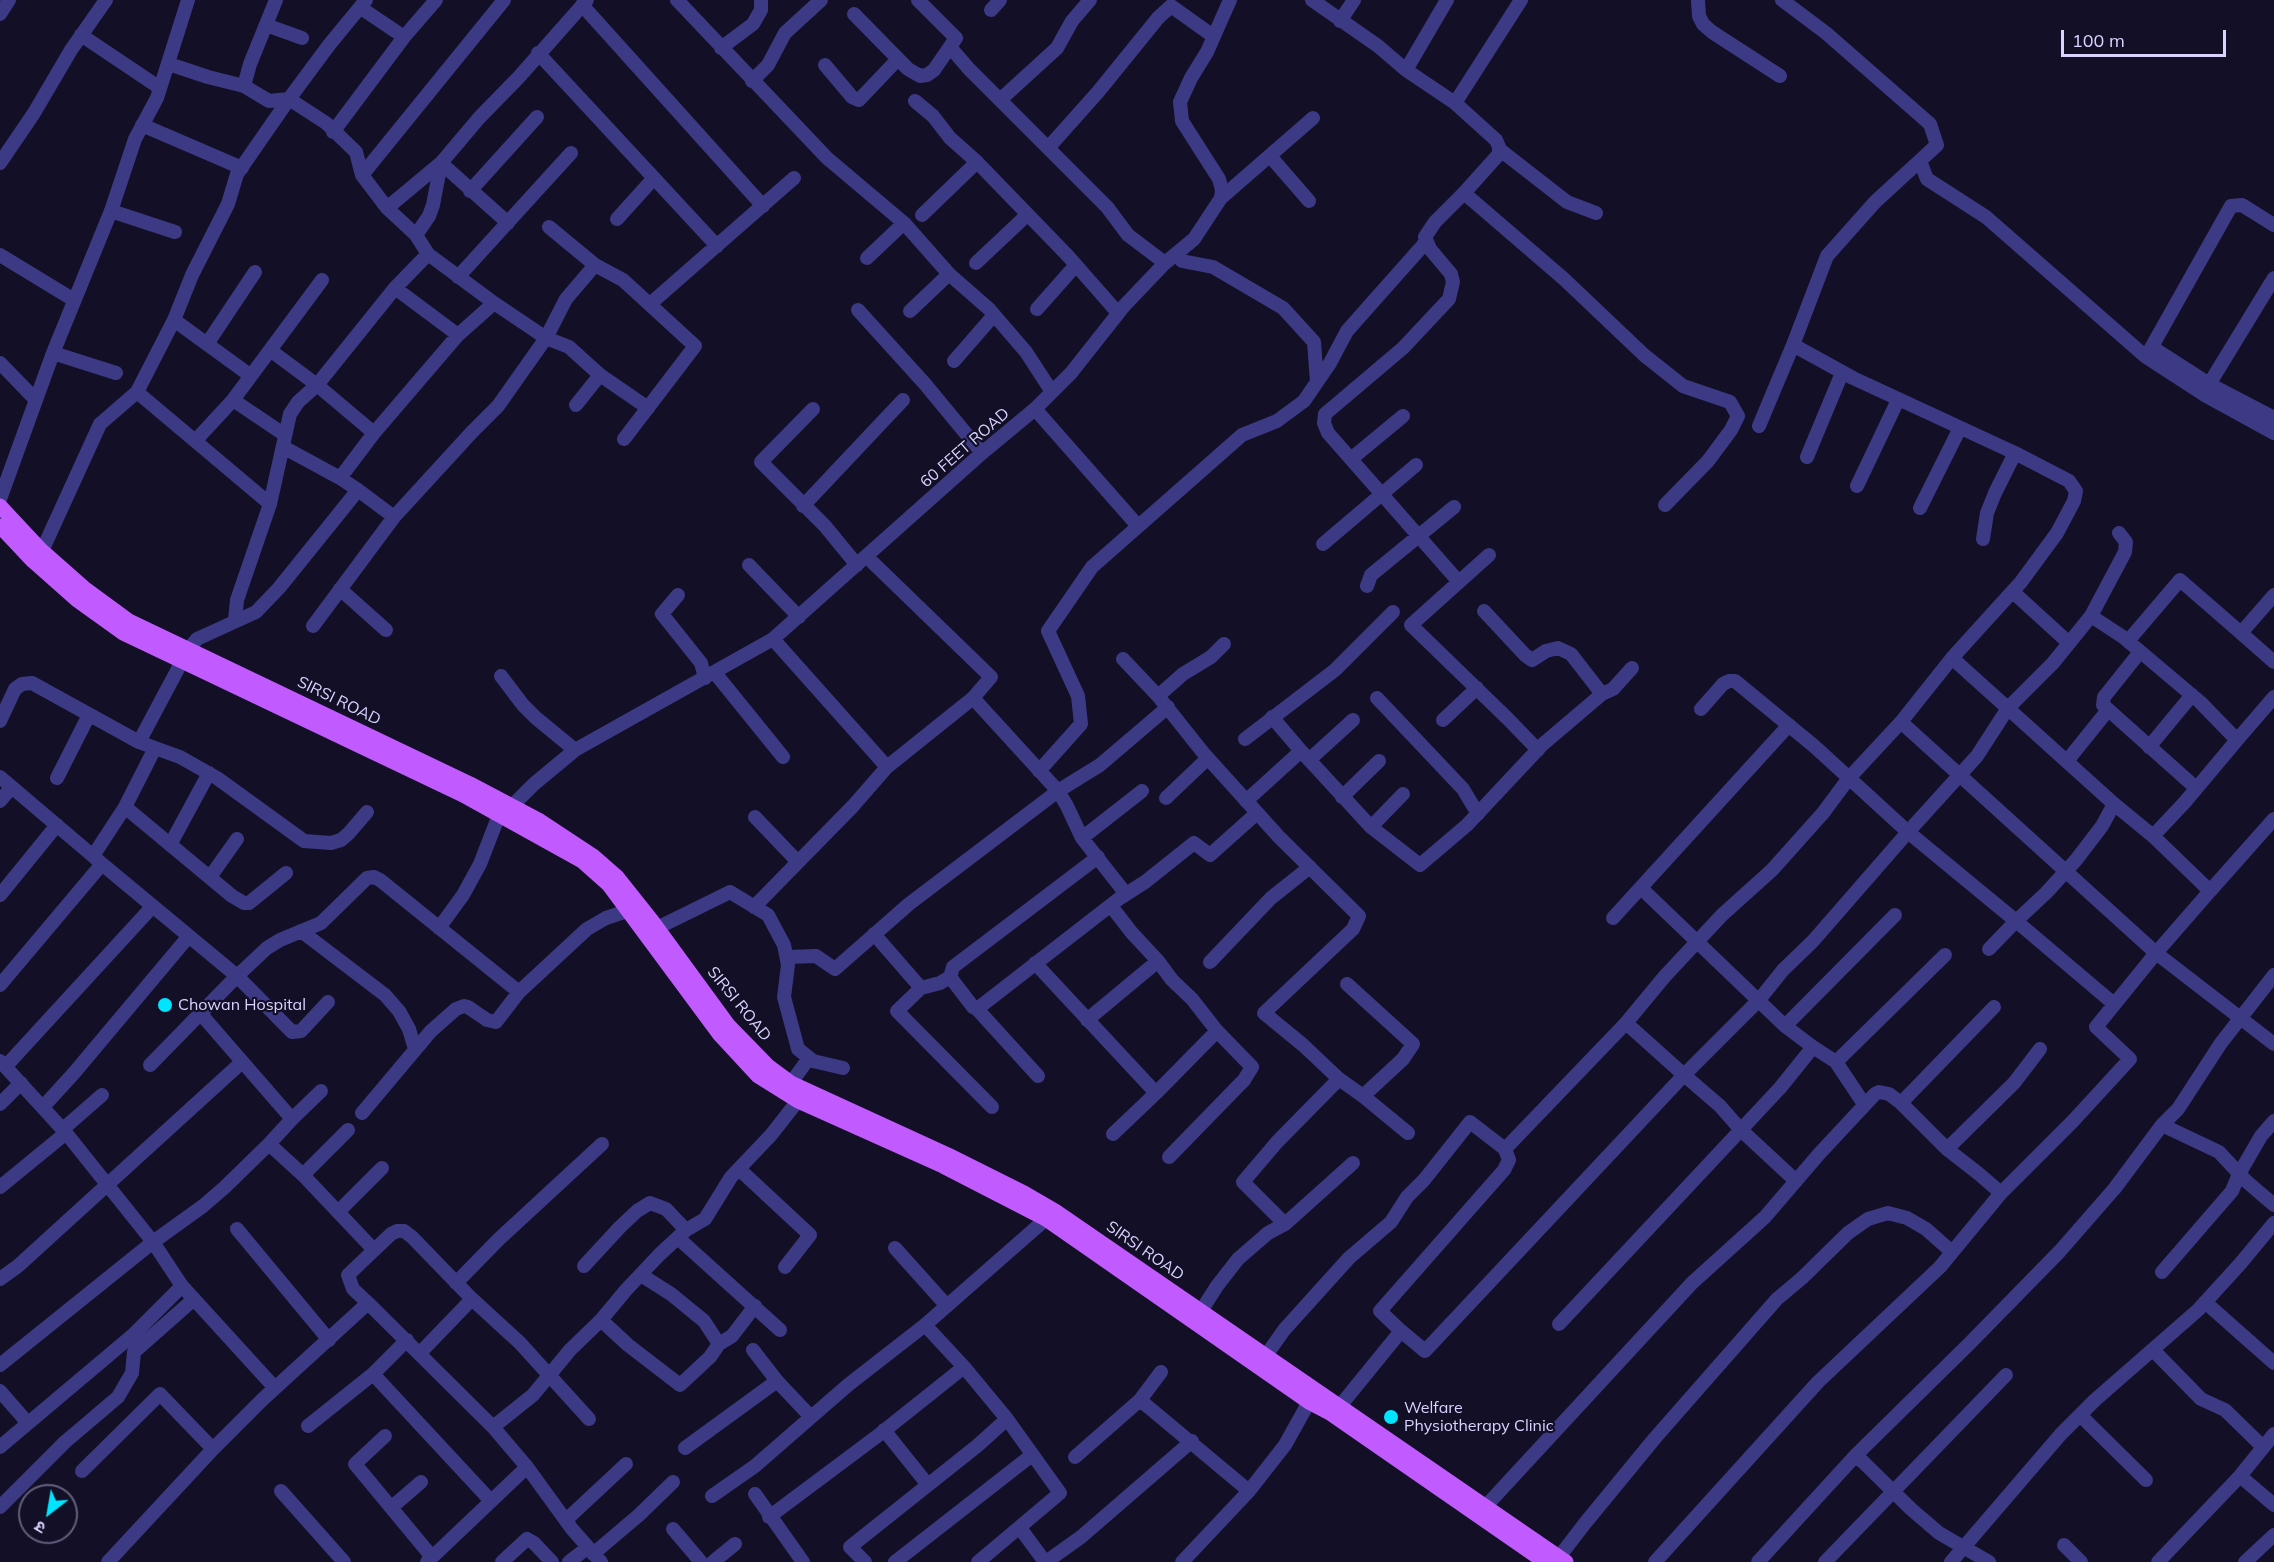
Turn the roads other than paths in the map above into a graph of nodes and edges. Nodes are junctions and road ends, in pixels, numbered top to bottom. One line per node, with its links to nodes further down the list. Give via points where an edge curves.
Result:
1 (9, 0): 22 (street)
2 (106, 0): 26 (street)
3 (188, 0): 34 (street)
4 (276, 0): 25 (street)
5 (436, 0): 28 (street)
6 (504, 0): 58 (street)
7 (677, 0): 31 (street)
8 (762, 0): 31 (street, via 753,24)
9 (821, 0): 38 (street, via 785,33 768,65)
10 (918, 0): 30 (street, via 957,38)
11 (1090, 0): 42 (street, via 1057,48)
12 (1230, 0): 27 (street)
13 (1312, 0): 24 (street)
14 (1354, 0): 24 (street)
15 (1447, 0): 36 (street)
16 (1521, 0): 44 (street)
17 (1698, 0): 37 (street, via 1703,24)
18 (1782, 0): 53 (street, via 1930,124 1938,145)
19 (584, 3): 32 (street); 65 (street)
20 (1167, 3): 27 (street); 49 (street, via 1098,92)
21 (363, 4): 28 (street); 41 (street)
22 (0, 14)
23 (854, 14): 33 (street)
24 (1340, 21): 36 (street)
25 (266, 25): 29 (street); 39 (street)
26 (81, 35): 40 (street); 56 (street)
27 (1213, 36): 63 (street, via 1183,94 1180,112 1189,134 1219,179)
28 (404, 37): 48 (street)
29 (302, 38)
30 (950, 47): 33 (street, via 927,75 915,74); 42 (street)
31 (721, 48): 38 (street)
32 (538, 53): 55 (street); 59 (street)
33 (898, 58): 35 (street, via 859,100)
34 (169, 64): 39 (street); 40 (street)
35 (825, 65)
36 (1406, 70): 44 (street)
37 (1780, 76)
38 (752, 81): 73 (street, via 827,158)
39 (244, 86): 41 (street, via 269,101)
40 (160, 88): 47 (street)
41 (289, 99): 48 (street); 57 (street)
42 (1000, 100): 49 (street)
43 (915, 101): 54 (street)
44 (1455, 103): 50 (street, via 1496,140)
45 (537, 117): 61 (street)
46 (1313, 118): 52 (street, 60 FEET ROAD)
47 (142, 125): 57 (street); 67 (street)
48 (333, 132): 58 (street, via 356,152)
49 (1048, 148): 85 (street, via 1107,207 1128,235)
50 (1499, 149): 62 (street); 68 (street, via 1567,202)
51 (571, 153): 72 (street)
52 (1270, 156): 63 (street, 60 FEET ROAD); 64 (street)
53 (1920, 161): 106 (street, via 1875,202 1827,256); 108 (street, via 1927,179 1986,217)
54 (977, 162): 69 (street); 70 (street)
55 (441, 163): 61 (street); 66 (street); 77 (street, via 433,205)
56 (0, 164)
57 (242, 168): 102 (street)
58 (362, 175): 66 (street)
59 (654, 178): 71 (street); 79 (street)
60 (794, 178): 65 (street)
61 (470, 191): 72 (street)
62 (1464, 193): 78 (street, via 1427,231); 149 (street, via 1660,368 1683,386 1730,402 1738,416 1731,430 1708,461)
63 (1221, 198): 81 (street, 60 FEET ROAD, via 1194,239)
64 (1309, 201)
65 (763, 206): 79 (street)
66 (387, 208): 77 (street)
67 (111, 211): 76 (street); 94 (street)
68 (1596, 213)
69 (922, 214)
70 (1027, 215): 84 (street); 87 (street)
71 (617, 219)
72 (508, 223): 90 (street)
73 (904, 223): 83 (street); 89 (street)
74 (2274, 225): 108 (street, via 2242,205 2231,206)
75 (549, 227): 86 (street)
76 (175, 232)
77 (416, 235): 80 (street)
78 (1426, 242): 116 (street, via 1347,331); 141 (street, via 1451,274 1449,299 1403,348 1326,414 1328,433)
79 (717, 246): 96 (street)
80 (428, 254): 90 (street); 93 (street)
81 (1176, 254): 85 (street, 60 FEET ROAD); 116 (street, via 1182,261 1213,267 1283,308 1314,342)
82 (0, 255): 94 (street)
83 (867, 258)
84 (976, 263)
85 (1164, 263): 100 (street, 60 FEET ROAD)
86 (595, 265): 96 (street, via 623,280); 104 (street, via 566,299)
87 (1076, 265): 97 (street); 100 (street)
88 (255, 273): 105 (street)
89 (949, 274): 99 (street); 101 (street)
90 (458, 277): 95 (street)
91 (2274, 278): 118 (street)
92 (322, 280): 107 (street)
93 (395, 288): 103 (street); 117 (street)
94 (74, 300): 109 (street)
95 (494, 303): 103 (street); 104 (street)
96 (650, 304): 126 (street, via 695,346)
97 (1037, 309)
98 (858, 310): 138 (street)
99 (910, 311)
100 (1118, 314): 120 (street, 60 FEET ROAD)
101 (994, 315): 110 (street); 120 (street, via 1026,352)
102 (174, 320): 105 (street); 119 (street)
103 (458, 335): 134 (street)
104 (546, 338): 114 (street, via 569,347); 154 (street, via 498,406)
105 (207, 345): 115 (street)
106 (1793, 345): 113 (street); 131 (street)
107 (270, 350): 115 (street); 117 (street)
108 (2150, 352): 118 (street)
109 (53, 353): 112 (street); 121 (street)
110 (954, 361)
111 (0, 363): 121 (street)
112 (116, 373)
113 (1842, 373): 122 (street); 140 (street)
114 (600, 375): 125 (street); 126 (street)
115 (251, 376): 123 (street)
116 (1317, 382): 156 (street, via 1304,401 1277,421 1242,435)
117 (317, 385): 134 (street); 137 (street, via 290,414)
118 (2206, 389): 130 (street); 133 (street)
119 (137, 392): 136 (street); 161 (street, via 100,424)
120 (1052, 392): 128 (street, 60 FEET ROAD)
121 (35, 399): 147 (street)
122 (1898, 399): 132 (street); 144 (street)
123 (233, 400): 136 (street); 137 (street)
124 (903, 400): 151 (street)
125 (576, 405)
126 (648, 408): 135 (street)
127 (813, 409): 151 (street, via 761,462)
128 (1035, 409): 138 (street, 60 FEET ROAD); 156 (street)
129 (1403, 416): 141 (street)
130 (2274, 418)
131 (1759, 426)
132 (1960, 428): 139 (street); 153 (street)
133 (2274, 433)
134 (374, 434): 143 (street)
135 (624, 439)
136 (196, 440): 148 (street)
137 (284, 441): 143 (street); 148 (street)
138 (982, 453): 163 (street, 60 FEET ROAD)
139 (2015, 453): 159 (street, via 1995,493); 168 (street, via 2069,481 2076,491 2057,533)
140 (1807, 457)
141 (1351, 459): 146 (street)
142 (1416, 465): 146 (street)
143 (340, 478): 145 (street)
144 (1857, 486)
145 (358, 490): 154 (street); 175 (street, via 279,588 256,612)
146 (1382, 495): 158 (street); 160 (street)
147 (0, 499)
148 (270, 504): 175 (street, via 237,600)
149 (1665, 505)
150 (0, 506): 161 (main road, SIRSI ROAD)
151 (803, 506): 163 (street)
152 (1454, 507): 158 (street)
153 (1920, 508)
154 (394, 517): 167 (street)
155 (0, 526): 184 (main road, SIRSI ROAD, via 77,600 123,633)
156 (1138, 526): 222 (street, via 1092,567 1048,630 1078,696 1081,724)
157 (2119, 533): 173 (street, via 2126,542 2125,552)
158 (1419, 536): 165 (street); 166 (street, via 1371,575)
159 (1983, 539)
160 (1323, 544)
161 (42, 551): 184 (main road, SIRSI ROAD, via 129,621)
162 (1489, 555): 165 (street)
163 (862, 561): 174 (street, 60 FEET ROAD); 195 (street, via 991,677)
164 (749, 565): 174 (street)
165 (1459, 582): 191 (street, via 1411,625)
166 (1366, 586)
167 (340, 589): 176 (street); 177 (street)
168 (2013, 592): 181 (street); 185 (street)
169 (678, 595): 190 (street, via 662,614)
170 (2274, 595): 178 (street)
171 (1484, 611): 192 (street, via 1532,660 1558,648 1570,654)
172 (1393, 612): 203 (street, via 1335,670)
173 (2091, 616): 180 (street); 181 (street)
174 (799, 617): 179 (street, 60 FEET ROAD)
175 (235, 620): 184 (street, via 196,639)
176 (313, 626)
177 (386, 630)
178 (2241, 633): 180 (street, via 2180,580); 187 (street)
179 (773, 639): 190 (street, 60 FEET ROAD); 221 (street)
180 (2128, 641): 183 (street)
181 (2070, 643): 199 (street)
182 (1224, 644): 194 (street)
183 (2140, 651): 193 (street); 201 (street, via 2104,697 2103,705)
184 (185, 655): 211 (street); 239 (main road, SIRSI ROAD)
185 (1952, 658): 199 (street); 207 (street)
186 (1123, 659): 194 (street)
187 (2274, 662)
188 (1632, 668): 192 (street, via 1613,689)
189 (501, 676): 214 (street, via 536,718)
190 (710, 676): 214 (street, 60 FEET ROAD); 217 (street)
191 (1477, 688): 205 (street); 215 (street)
192 (1602, 694): 215 (street)
193 (2192, 695): 210 (street); 212 (street)
194 (1158, 696): 198 (street)
195 (973, 698): 221 (street); 222 (street)
196 (1377, 698): 242 (street, via 1463,789)
197 (2274, 698): 210 (street)
198 (1168, 707): 218 (street); 230 (street, via 1100,765)
199 (2008, 708): 220 (street); 224 (street)
200 (1701, 709): 208 (street, via 1723,684 1735,681)
201 (2108, 710): 212 (street); 220 (street)
202 (89, 715): 206 (street, via 32,683 15,689); 211 (street); 226 (street)
203 (1272, 717): 209 (street); 216 (street)
204 (1353, 720): 216 (street)
205 (1443, 720)
206 (0, 721)
207 (1901, 722): 224 (street); 227 (street)
208 (1789, 725): 227 (street); 259 (street)
209 (1245, 739)
210 (2236, 740): 229 (street)
211 (139, 742): 213 (street)
212 (2149, 747): 229 (street)
213 (155, 748): 223 (street); 238 (street)
214 (575, 750): 239 (street, 60 FEET ROAD)
215 (1538, 750): 242 (street)
216 (1305, 755): 233 (street); 236 (street)
217 (783, 758)
218 (1208, 758): 234 (street); 236 (street)
219 (1379, 761): 233 (street)
220 (2067, 761): 237 (street)
221 (887, 767): 254 (street)
222 (1039, 771): 230 (street)
223 (209, 773): 240 (street, via 304,841 341,840); 251 (street)
224 (1960, 775): 247 (street); 256 (street)
225 (0, 777): 228 (street)
226 (57, 778)
227 (1849, 778): 247 (street); 276 (street, via 1772,870)
228 (12, 787): 235 (street); 245 (street)
229 (2196, 788): 248 (street)
230 (1058, 791): 249 (street); 274 (street)
231 (1142, 791): 249 (street)
232 (1403, 794): 246 (street)
233 (1342, 797): 246 (street)
234 (1166, 798)
235 (0, 801)
236 (1246, 801): 241 (street)
237 (2114, 804): 248 (street); 256 (street, via 2102,826)
238 (125, 807): 251 (street); 253 (street)
239 (506, 811): 266 (main road, SIRSI ROAD, via 582,861 609,885); 267 (main road, SIRSI ROAD, via 540,821 594,855); 271 (street, via 463,895)
240 (367, 812)
241 (1257, 813): 255 (street); 261 (street, via 1210,855 1194,843)
242 (1478, 814): 246 (street, via 1420,865)
243 (754, 818): 254 (street)
244 (2274, 819): 260 (street)
245 (57, 825): 253 (street); 262 (street)
246 (1371, 827)
247 (1908, 832): 270 (street); 291 (street)
248 (2153, 836): 260 (street)
249 (1082, 838): 252 (street)
250 (237, 839): 258 (street)
251 (170, 845): 258 (street)
252 (1098, 857): 261 (street); 286 (street, via 953,967)
253 (97, 860): 263 (street); 288 (street)
254 (797, 861): 265 (street)
255 (1310, 867): 282 (street, via 1271,898); 314 (street, via 1359,916 1353,929 1264,1013)
256 (2065, 872): 270 (street); 278 (street)
257 (286, 873): 258 (street, via 249,903 238,900)
258 (210, 877)
259 (1641, 888): 269 (street); 276 (street)
260 (2210, 891): 278 (street)
261 (1126, 894): 264 (street)
262 (0, 895)
263 (153, 906): 275 (street); 309 (street)
264 (1111, 906): 281 (street); 283 (street)
265 (754, 907): 272 (street, via 730,892); 280 (street, via 768,915)
266 (627, 911): 267 (street); 290 (street, via 587,929); 320 (main road, SIRSI ROAD, via 720,1035 758,1076)
267 (643, 911): 272 (main road, SIRSI ROAD)
268 (1894, 915): 300 (street)
269 (1613, 918)
270 (2016, 921): 277 (street); 293 (street)
271 (440, 928): 273 (street, via 374,877 367,878 321,923); 290 (street)
272 (657, 928): 316 (main road, SIRSI ROAD, via 728,1025)
273 (302, 931): 285 (street, via 267,948); 304 (street, via 385,995 399,1011)
274 (874, 934): 280 (street, via 835,969 816,956); 289 (street)
275 (189, 936): 285 (street); 325 (street)
276 (1697, 942): 291 (street); 299 (street)
277 (1989, 949)
278 (2156, 953): 293 (street); 297 (street)
279 (1944, 955): 308 (street)
280 (786, 957): 306 (street, via 784,997 798,1049)
281 (1158, 960): 298 (street); 301 (street)
282 (1210, 962)
283 (1035, 963): 295 (street); 298 (street)
284 (2274, 975): 297 (street)
285 (237, 976): 292 (street, via 292,1032 301,1031); 296 (street)
286 (951, 977): 289 (street); 295 (street)
287 (1347, 984): 321 (street, via 1413,1044 1403,1059)
288 (0, 985)
289 (921, 988): 326 (street, via 897,1011)
290 (519, 992): 304 (street, via 496,1022 468,1007 460,1007)
291 (1759, 1000): 300 (street); 312 (street)
292 (328, 1002)
293 (2114, 1004): 349 (street, via 2096,1027 2130,1059)
294 (1994, 1007): 322 (street)
295 (977, 1009): 313 (street)
296 (200, 1013): 307 (street); 310 (street)
297 (2239, 1018): 302 (street); 330 (street, via 2178,1109)
298 (1088, 1020): 318 (street)
299 (1626, 1023): 312 (street); 338 (street)
300 (1785, 1026): 303 (street)
301 (1217, 1031): 318 (street); 340 (street, via 1252,1067)
302 (2274, 1044)
303 (1813, 1047): 308 (street); 332 (street)
304 (416, 1049): 327 (street)
305 (2040, 1049): 339 (street, via 2014,1083)
306 (809, 1058): 311 (street); 316 (street)
307 (242, 1062): 328 (street); 347 (street)
308 (1836, 1062): 324 (street)
309 (3, 1064): 315 (street)
310 (150, 1065)
311 (843, 1068)
312 (1684, 1075): 332 (street); 379 (street, via 1425,1351)
313 (1038, 1076)
314 (1339, 1079): 321 (street); 354 (street, via 1243,1182)
315 (21, 1083): 323 (street); 325 (street)
316 (790, 1083): 320 (main road, SIRSI ROAD)
317 (321, 1092): 328 (street)
318 (1156, 1093): 335 (street)
319 (102, 1095): 333 (street)
320 (802, 1096): 343 (street); 352 (main road, SIRSI ROAD); 374 (main road, SIRSI ROAD, via 948,1155 1024,1193)
321 (1363, 1096): 334 (street)
322 (1901, 1103): 324 (street, via 1879,1092); 339 (street)
323 (0, 1104)
324 (1864, 1104): 346 (street)
325 (43, 1107): 333 (street)
326 (992, 1107)
327 (362, 1113)
328 (292, 1119): 336 (street)
329 (2274, 1121): 344 (street)
330 (2162, 1125): 344 (street, via 2219,1152); 416 (street, via 2115,1188 2060,1251)
331 (348, 1130): 345 (street)
332 (1741, 1130): 346 (street); 376 (street)
333 (64, 1131): 347 (street); 348 (street)
334 (1408, 1133)
335 (1113, 1134)
336 (269, 1144): 345 (street); 357 (street, via 192,1215)
337 (602, 1144): 366 (street)
338 (1505, 1149): 379 (street, via 1509,1160 1504,1170 1380,1311); 386 (street, via 1470,1122 1391,1222 1348,1258)
339 (1947, 1149): 349 (street)
340 (1169, 1157)
341 (1353, 1163): 354 (street)
342 (382, 1168): 351 (street)
343 (739, 1169): 356 (street, via 705,1219); 362 (street, via 810,1235)
344 (2239, 1174): 350 (street); 363 (street, via 2232,1191)
345 (303, 1175): 351 (street)
346 (1796, 1181): 433 (street, via 1766,1216 1692,1283)
347 (108, 1185): 357 (street); 365 (street)
348 (0, 1187)
349 (2001, 1193): 360 (street)
350 (2274, 1205)
351 (338, 1212): 359 (street)
352 (1046, 1219): 373 (street); 398 (main road, SIRSI ROAD)
353 (2274, 1223): 370 (street)
354 (1285, 1224): 374 (street, via 1238,1259)
355 (237, 1229): 380 (street)
356 (682, 1234): 361 (street, via 666,1209 650,1203 620,1227); 364 (street); 372 (street)
357 (153, 1242): 367 (street); 388 (street)
358 (895, 1248): 373 (street)
359 (374, 1250): 366 (street, via 391,1234 404,1231); 371 (street, via 348,1275 353,1290)
360 (1952, 1251): 446 (street, via 1926,1228 1888,1213 1868,1219 1848,1233 1777,1299 1655,1438); 460 (street, via 1818,1382)
361 (584, 1266)
362 (785, 1267)
363 (2162, 1272)
364 (641, 1275): 375 (street); 382 (street, via 704,1321)
365 (0, 1279)
366 (456, 1283): 369 (street)
367 (182, 1286): 368 (street); 404 (street, via 134,1334)
368 (194, 1299): 395 (street); 434 (street, via 134,1352 132,1374 118,1398)
369 (471, 1299): 385 (street); 393 (street)
370 (2205, 1302): 384 (street); 387 (street)
371 (368, 1303): 380 (street); 381 (street)
372 (755, 1306): 378 (street); 382 (street, via 732,1336)
373 (947, 1306): 377 (street)
374 (1201, 1311): 386 (main road, SIRSI ROAD)
375 (601, 1320): 382 (street, via 680,1385); 393 (street)
376 (1559, 1324)
377 (925, 1325): 389 (street); 401 (street)
378 (780, 1330)
379 (1401, 1331): 399 (street)
380 (329, 1340): 395 (street)
381 (407, 1340): 385 (street); 391 (street)
382 (719, 1344)
383 (753, 1350): 394 (street)
384 (2153, 1350): 400 (street); 411 (street, via 2200,1399 2225,1410)
385 (420, 1353): 406 (street)
386 (1265, 1357): 399 (main road, SIRSI ROAD)
387 (2274, 1363)
388 (0, 1365)
389 (964, 1367): 403 (street); 407 (street)
390 (1161, 1372): 397 (street)
391 (373, 1374): 405 (street); 431 (street)
392 (2006, 1375): 426 (street)
393 (550, 1376): 402 (street); 406 (street)
394 (777, 1381): 401 (street); 413 (street)
395 (274, 1388): 414 (street)
396 (0, 1391): 404 (street)
397 (1140, 1400): 410 (street); 417 (street)
398 (1309, 1402): 428 (street, via 1285,1445); 446 (main road, SIRSI ROAD)
399 (1340, 1406): 433 (main road, SIRSI ROAD)
400 (2080, 1414): 422 (street); 443 (street)
401 (811, 1418): 430 (street, via 755,1466)
402 (589, 1419)
403 (1007, 1419): 415 (street); 425 (street)
404 (27, 1422): 412 (street)
405 (308, 1426)
406 (493, 1427): 419 (street)
407 (884, 1430): 425 (street); 436 (street)
408 (2274, 1434): 411 (street)
409 (385, 1436): 435 (street, via 355,1464)
410 (1192, 1441): 428 (street); 458 (street, via 1081,1537)
411 (2262, 1446): 421 (street)
412 (0, 1447)
413 (685, 1448)
414 (213, 1449): 420 (street, via 160,1394); 447 (street)
415 (1032, 1455): 438 (street, via 1060,1493); 456 (street)
416 (1856, 1455): 426 (street); 461 (street)
417 (1075, 1457)
418 (626, 1464): 437 (street)
419 (527, 1467): 431 (street); 437 (street)
420 (82, 1471)
421 (2240, 1476): 432 (street); 466 (street)
422 (2146, 1480)
423 (421, 1482): 435 (street)
424 (673, 1482): 444 (street)
425 (928, 1485): 455 (street, via 850,1547)
426 (1893, 1489): 443 (street, via 1939,1533); 462 (street)
427 (281, 1491): 448 (street)
428 (1249, 1491): 459 (street)
429 (755, 1494): 436 (street)
430 (712, 1496)
431 (491, 1501): 445 (street)
432 (2274, 1505)
433 (1486, 1506): 446 (main road, SIRSI ROAD)
434 (0, 1507)
435 (392, 1507): 445 (street)
436 (769, 1516): 454 (street)
437 (566, 1520): 444 (street)
438 (1020, 1528): 457 (street); 458 (street)
439 (673, 1529): 452 (street)
440 (2274, 1536): 467 (street)
441 (735, 1544): 453 (street)
442 (2064, 1545): 465 (street)
443 (1965, 1547): 463 (street); 464 (street)
444 (594, 1555): 451 (street)
445 (430, 1559)
446 (1557, 1560)
447 (108, 1562)
448 (344, 1562)
449 (502, 1562): 450 (street, via 527,1539)
450 (552, 1562)
451 (569, 1562)
452 (701, 1562)
453 (713, 1562)
454 (803, 1562)
455 (865, 1562)
456 (895, 1562)
457 (978, 1562)
458 (1046, 1562)
459 (1182, 1562)
460 (1655, 1562)
461 (1758, 1562)
462 (1825, 1562)
463 (1951, 1562)
464 (1989, 1562)
465 (2080, 1562)
466 (2158, 1562)
467 (2245, 1562)

